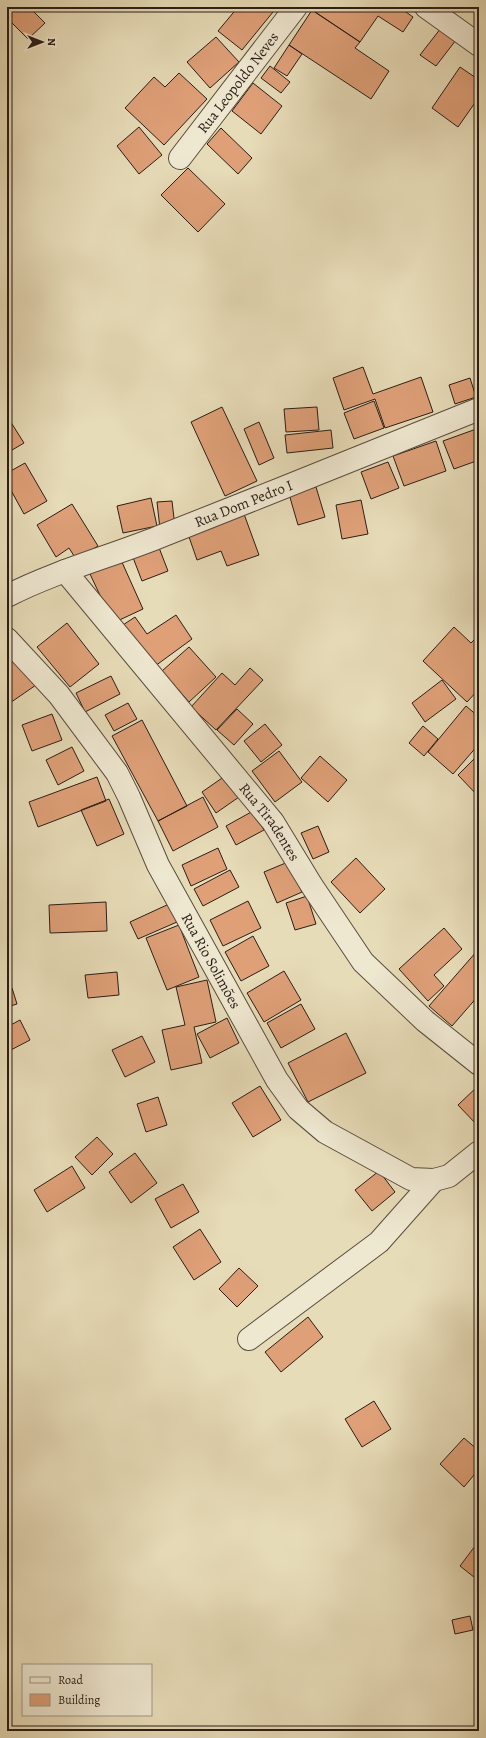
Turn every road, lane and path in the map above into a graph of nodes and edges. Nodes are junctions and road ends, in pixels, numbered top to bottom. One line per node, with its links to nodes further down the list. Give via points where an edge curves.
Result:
1 (296, 7): 4 (street, Rua Leopoldo Neves)
2 (426, 7): 3 (street)
3 (479, 45)
4 (180, 158)
5 (479, 409): 6 (street, Rua Dom Pedro I, via 157,538)
6 (65, 571): 7 (street, Rua Dom Pedro I); 9 (street, Rua Tiradentes, via 273,822 363,962 425,1021)
7 (7, 596)
8 (7, 639): 11 (street, Rua Rio Solimões, via 59,695 117,773 158,865 277,1080 298,1109 325,1132 411,1179)
9 (479, 1064)
10 (479, 1152): 11 (street, Rua Rio Solimões, via 449,1176)
11 (434, 1180): 12 (street, via 379,1242)
12 (249, 1339)

